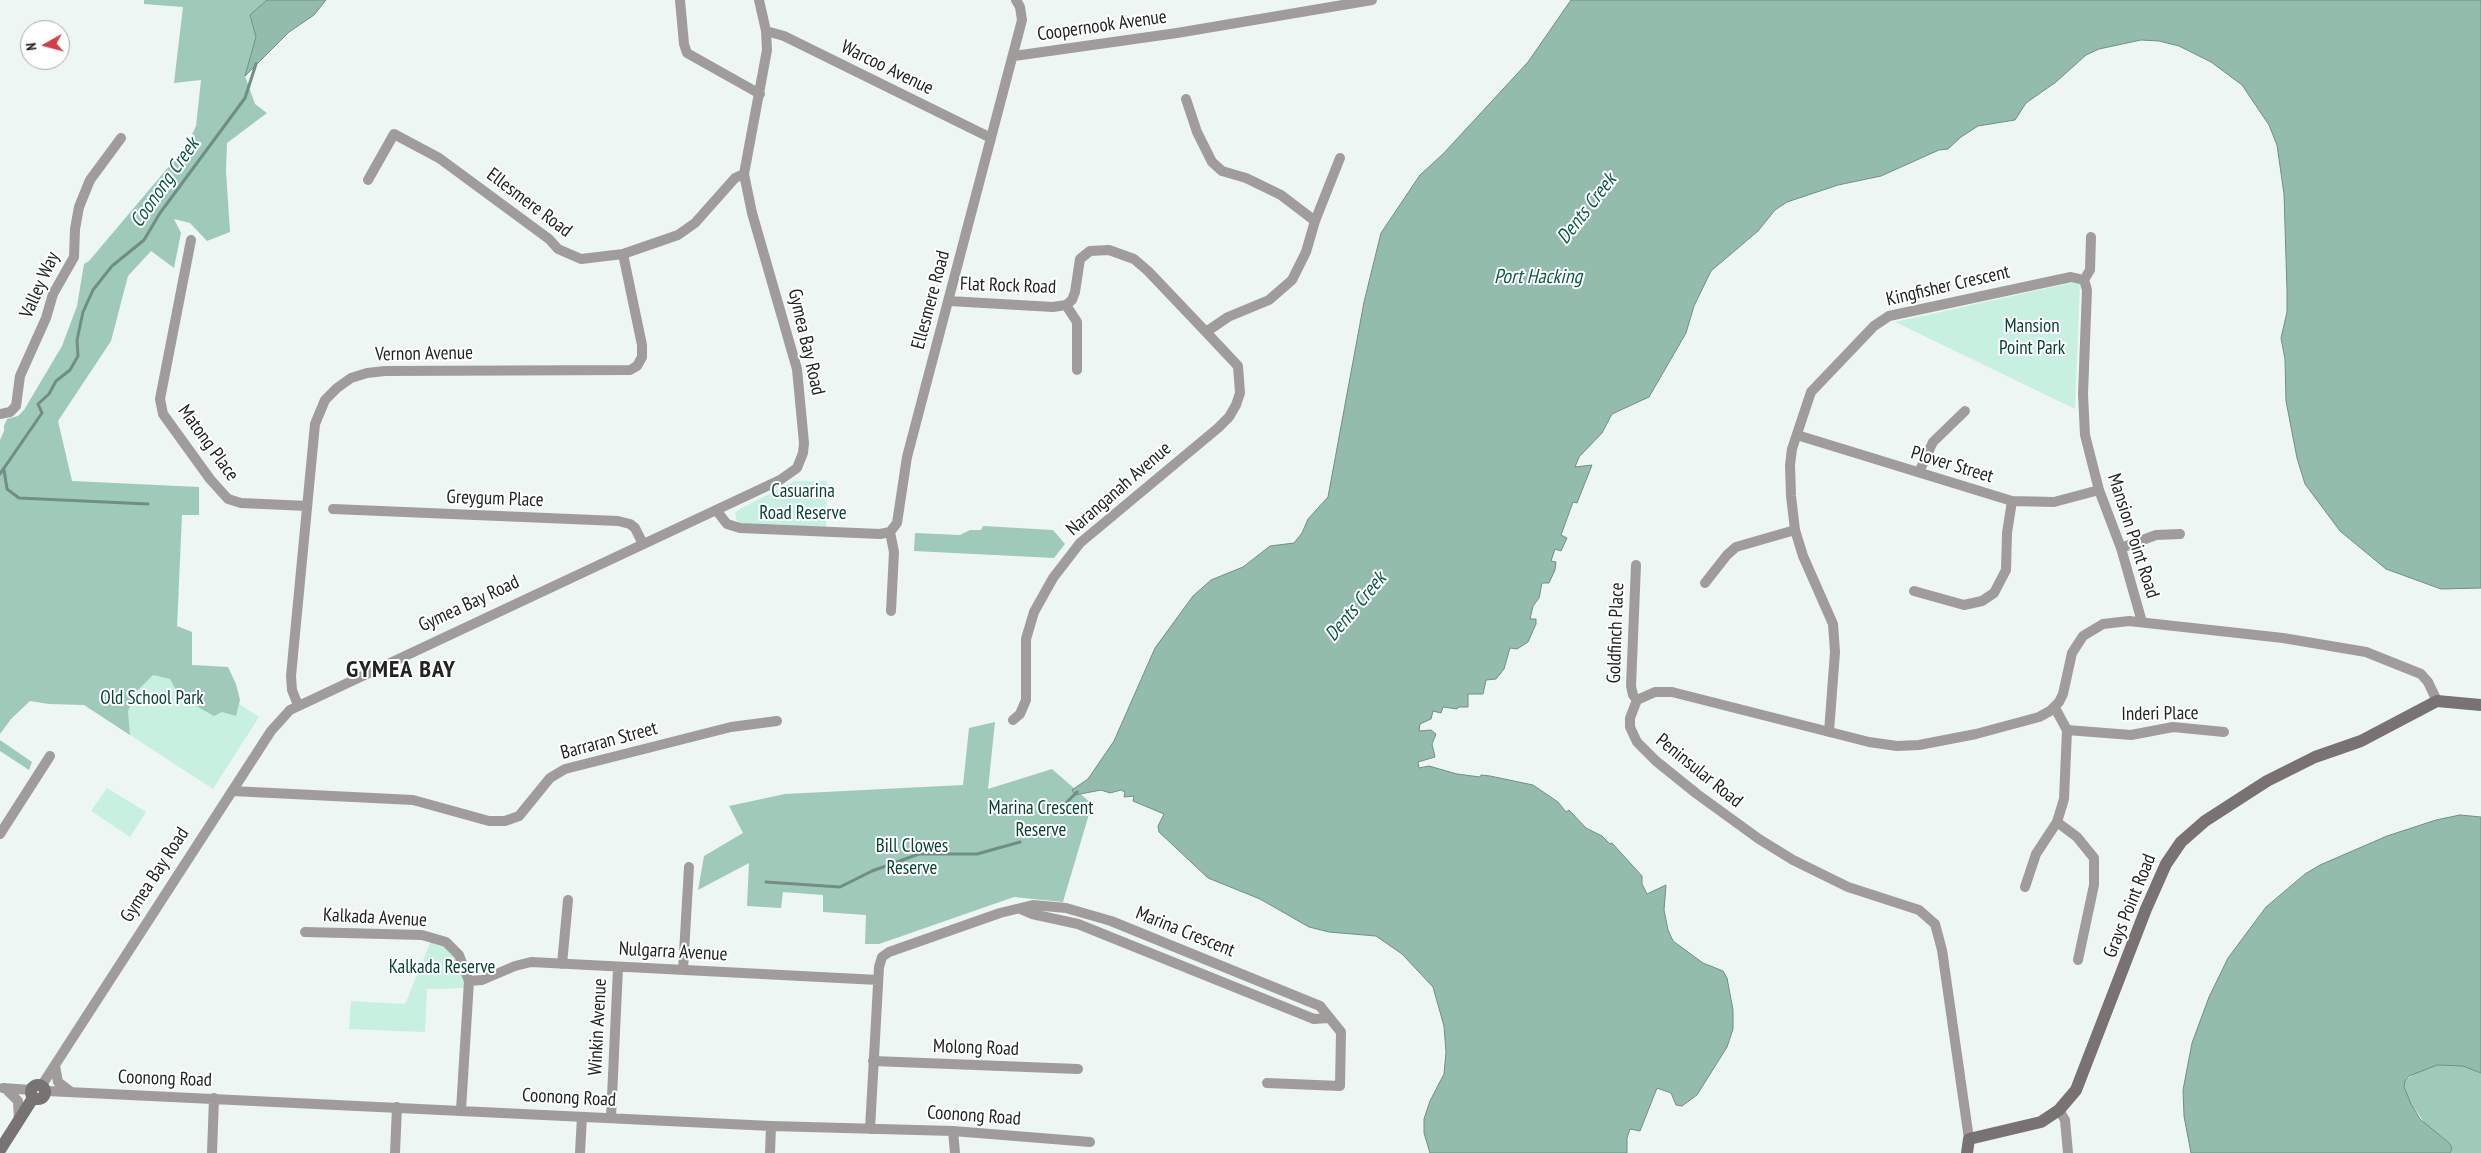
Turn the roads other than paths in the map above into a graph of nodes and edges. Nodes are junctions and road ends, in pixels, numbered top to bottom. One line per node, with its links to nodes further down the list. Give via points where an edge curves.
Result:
1 (680, 0): 7 (street, via 687,53)
2 (759, 0): 5 (street)
3 (1016, 0): 6 (street, Ellesmere Road, via 1022,14)
4 (1372, 0): 6 (street, Coopernook Avenue)
5 (766, 31): 7 (street, via 767,50); 10 (street, Warcoo Avenue, via 784,36)
6 (1014, 56): 10 (street, Ellesmere Road)
7 (760, 94): 12 (street)
8 (1186, 99): 14 (street, via 1212,162 1222,171 1246,178 1281,195)
9 (121, 138): 24 (street, Valley Way, via 90,180 74,229 74,257 53,294 20,376 16,406 10,412)
10 (991, 138): 19 (street, Ellesmere Road)
11 (1340, 158): 14 (street)
12 (744, 174): 17 (street, Ellesmere Road, via 735,178 695,224 678,235); 31 (street, Gymea Bay Road, via 752,213 797,369 803,453 797,468 790,474)
13 (368, 180): 17 (street, Ellesmere Road, via 394,134 439,158 571,256 581,259)
14 (1315, 220): 21 (street, via 1306,252 1292,280 1269,300 1228,317)
15 (2091, 237): 18 (street, Mansion Point Road, via 2090,270)
16 (191, 240): 29 (street, Matong Place, via 160,399 163,414 228,499 241,503)
17 (623, 254): 29 (street, Vernon Avenue, via 642,345 642,357 637,366 630,370 600,371 385,371 351,378 325,400 319,411)
18 (2084, 280): 25 (street, Kingfisher Crescent, via 2071,277 1884,318 1811,392); 27 (street, Mansion Point Road, via 2087,290 2083,422)
19 (949, 301): 20 (street, Flat Rock Road); 33 (street, Ellesmere Road, via 907,457 899,518)
20 (1066, 305): 21 (street, Flat Rock Road, via 1075,292 1080,260 1090,251 1109,250 1134,259 1148,270); 22 (street, Flat Rock Road, via 1078,322)
21 (1206, 332): 47 (street, Naranganah Avenue, via 1238,366 1240,393 1236,405 1218,428 1080,543 1053,578 1034,612 1026,639 1026,700 1020,714)
22 (1076, 370)
23 (1965, 411): 26 (street, via 1932,442)
24 (0, 414)
25 (1797, 435): 26 (street, Plover Street); 32 (street, Kingfisher Crescent, via 1790,465)
26 (1919, 472): 28 (street, Plover Street)
27 (2099, 490): 28 (street, Plover Street, via 2054,502); 36 (street, Mansion Point Road)
28 (2012, 501): 39 (street, via 2006,570 1994,593 1982,601 1964,604)
29 (307, 506): 44 (street, Vernon Avenue, via 291,676)
30 (333, 509): 35 (street, Greygum Place, via 618,521 635,528)
31 (716, 510): 33 (street, via 727,524 740,528); 35 (street, Gymea Bay Road)
32 (1795, 530): 38 (street, via 1736,546); 50 (street, Kingfisher Crescent, via 1833,624 1835,652)
33 (890, 532): 40 (street, via 894,552)
34 (2180, 534): 36 (street, via 2156,535)
35 (643, 544): 44 (street, Gymea Bay Road)
36 (2121, 548): 41 (street, Mansion Point Road)
37 (1636, 565): 42 (street, Goldfinch Place, via 1632,686)
38 (1705, 583)
39 (1914, 591)
40 (891, 611)
41 (2142, 622): 43 (street, Mansion Point Road, via 2283,638 2366,652 2421,674); 46 (street, via 2103,624 2083,636 2072,653 2066,685)
42 (1637, 700): 50 (street, via 1656,692 1672,692); 85 (street, Peninsular Road, via 1630,727 1637,742 1697,794 1759,839 1807,868 1848,887 1919,910 1935,924 1942,950)
43 (2436, 701): 45 (street); 78 (street, Grays Point Road, via 2361,741 2315,757 2267,781 2205,821 2181,842 2166,864 2146,909 2076,1090)
44 (298, 705): 53 (street, Gymea Bay Road, via 276,725)
45 (2481, 705)
46 (2055, 708): 49 (street); 50 (street, via 2039,716 1976,734 1919,745 1886,745)
47 (1013, 720)
48 (777, 721): 53 (street, Barraran Street, via 732,727 565,770 550,778 519,816 505,821 489,820 413,800)
49 (2067, 730): 51 (street, Inderi Place, via 2131,734 2173,727); 54 (street, via 2064,798)
50 (1829, 732)
51 (2224, 732)
52 (50, 756): 55 (street)
53 (232, 791): 69 (street, Gymea Bay Road)
54 (2057, 822): 57 (street, via 2036,854); 61 (street, via 2088,847 2096,868 2090,912)
55 (0, 834)
56 (689, 867): 64 (street)
57 (2025, 888)
58 (568, 900): 62 (street)
59 (1020, 909): 65 (street, Marina Crescent, via 1000,913 886,954 880,961); 67 (street, Marina Crescent, via 1078,924 1314,1019); 67 (street, Marina Crescent, via 1033,904 1053,906 1111,921 1320,1006)
60 (306, 932): 66 (street, Kalkada Avenue, via 422,935 446,942 459,955)
61 (2078, 960)
62 (562, 964): 63 (street, Nulgarra Avenue); 66 (street, Nulgarra Avenue, via 522,964 482,980)
63 (618, 968): 64 (street, Nulgarra Avenue); 80 (street, Winkin Avenue)
64 (683, 970): 65 (street, Nulgarra Avenue)
65 (878, 980): 68 (street, Marina Crescent)
66 (469, 981): 77 (street, Kalkada Avenue)
67 (1328, 1018): 71 (street, Marina Crescent, via 1341,1032 1340,1086)
68 (873, 1061): 70 (street, Molong Road); 83 (street, Marina Crescent)
69 (55, 1066): 73 (street, Gymea Bay Road); 74 (street, via 58,1082)
70 (1078, 1069)
71 (1267, 1083)
72 (3, 1088): 73 (street, Coonong Road); 81 (street, via 18,1101)
73 (38, 1091): 74 (street, Coonong Road); 81 (street, Gymea Bay Road)
74 (71, 1092): 75 (street, Coonong Road)
75 (214, 1098): 76 (street, Coonong Road); 88 (street)
76 (397, 1107): 77 (street, Coonong Road); 89 (street)
77 (461, 1110): 79 (street, Coonong Road)
78 (2059, 1110): 85 (street, Grays Point Road, via 2041,1122); 94 (street, via 2065,1120)
79 (582, 1117): 80 (street, Coonong Road); 90 (street)
80 (611, 1118): 82 (street, Coonong Road)
81 (19, 1121): 87 (street, Gymea Bay Road)
82 (771, 1126): 83 (street, Coonong Road); 91 (street)
83 (870, 1128): 84 (street, Coonong Road)
84 (954, 1131): 86 (street, Coonong Road); 92 (street)
85 (1969, 1139): 93 (street)
86 (1090, 1142)
87 (0, 1150)
88 (212, 1153)
89 (395, 1153)
90 (580, 1153)
91 (770, 1153)
92 (955, 1153)
93 (1967, 1153)
94 (2068, 1153)

